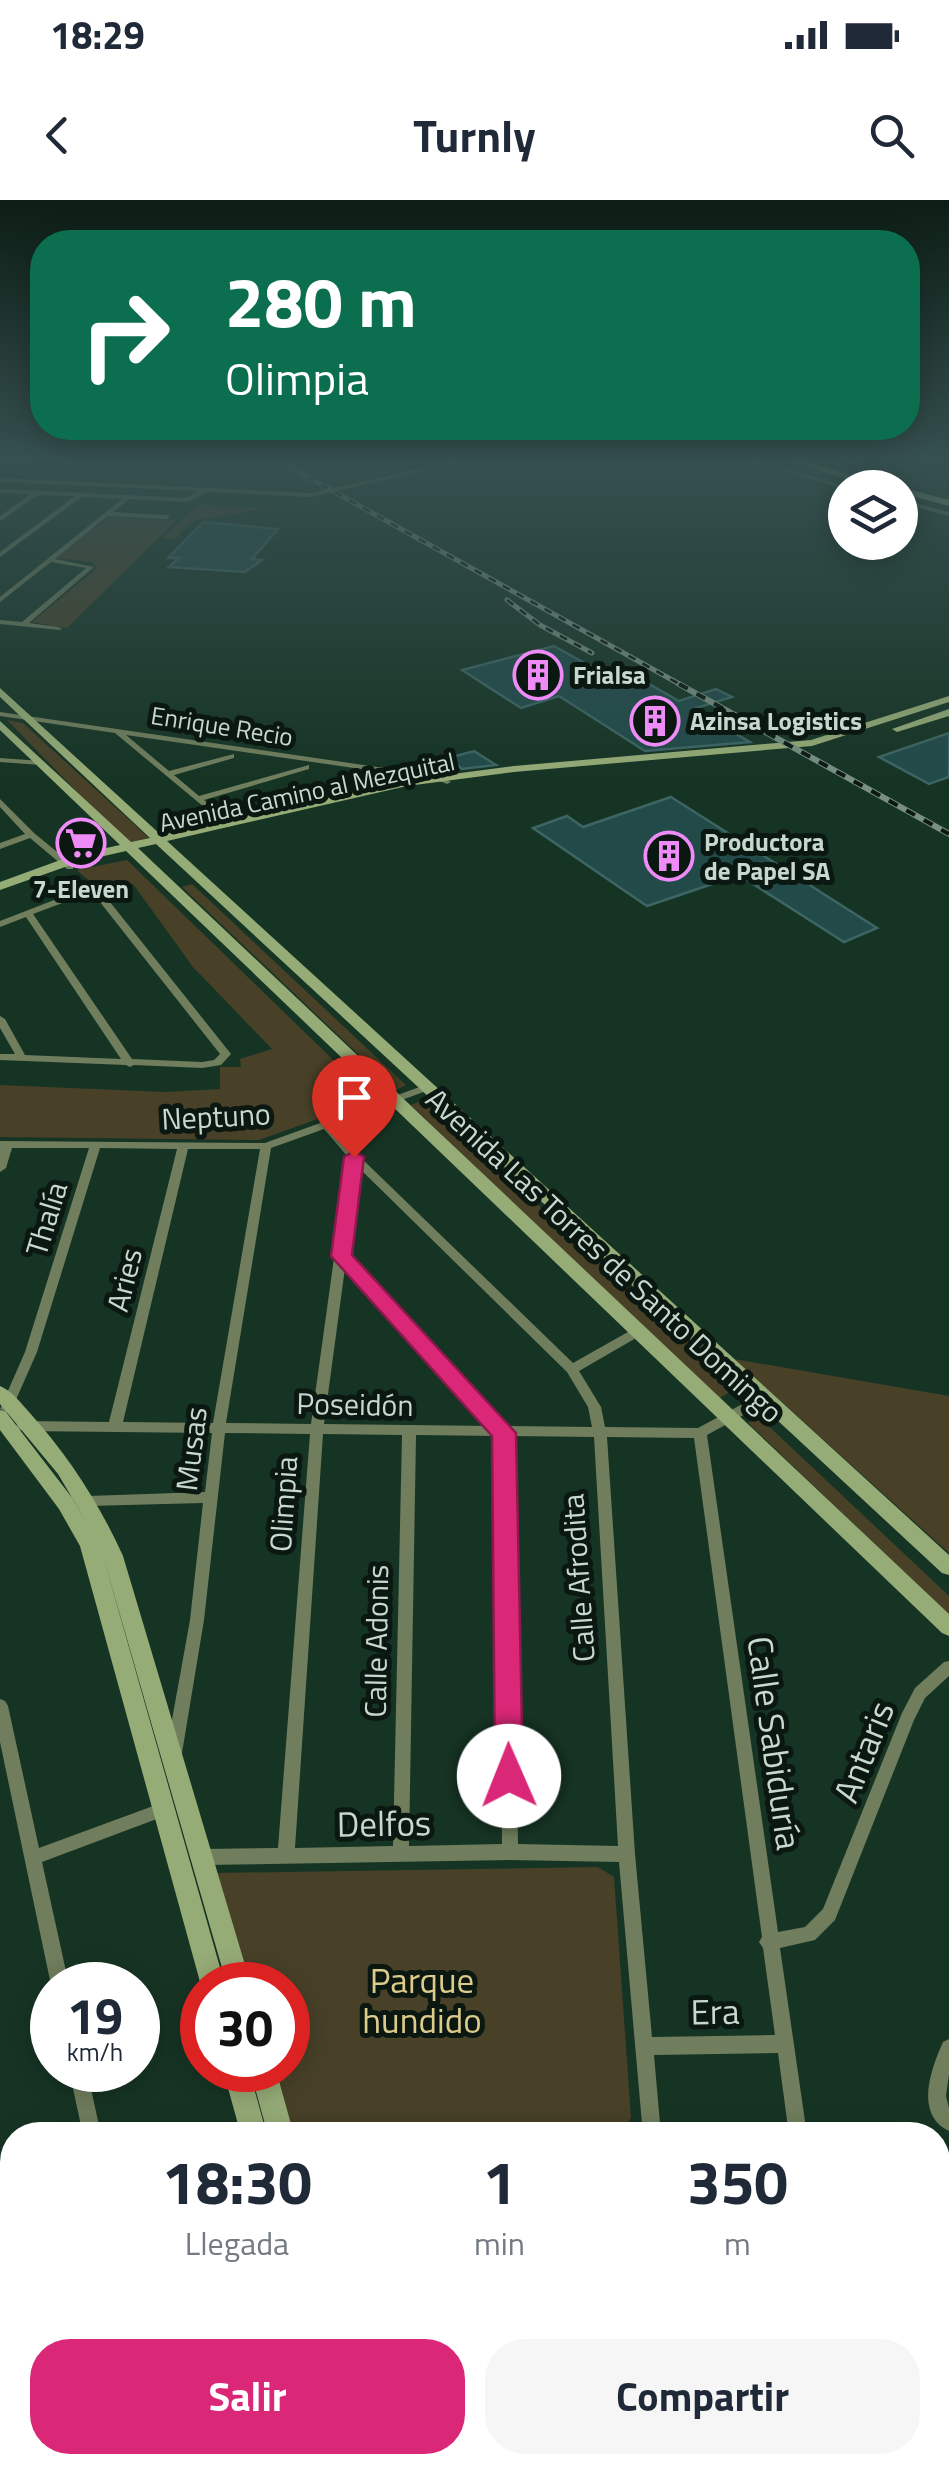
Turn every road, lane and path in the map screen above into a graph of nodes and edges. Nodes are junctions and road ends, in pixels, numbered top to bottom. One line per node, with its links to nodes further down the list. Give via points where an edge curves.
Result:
1 (40, 567): 3 (street)
2 (91, 567): 5 (street)
3 (0, 600)
4 (0, 622): 5 (street)
5 (24, 624): 6 (street)
6 (58, 629)
7 (0, 690): 10 (street, Avenida Las Torres de Santo Domingo)
8 (947, 704): 13 (street); 14 (street)
9 (0, 714): 10 (street, Enrique Recio)
10 (29, 718): 12 (street, Enrique Recio); 26 (street, Avenida Las Torres de Santo Domingo)
11 (0, 724): 18 (street, Avenida Las Torres de Santo Domingo)
12 (116, 731): 20 (street); 21 (street, Enrique Recio)
13 (854, 731): 14 (street); 15 (street)
14 (868, 738): 15 (street)
15 (803, 747): 21 (street, Avenida Camino al Mezquital)
16 (230, 756): 20 (street)
17 (0, 760): 18 (street)
18 (41, 763): 28 (street, Avenida Las Torres de Santo Domingo)
19 (306, 767): 22 (street)
20 (170, 773): 22 (street)
21 (443, 780): 24 (street, Avenida Camino al Mezquital); 26 (street, Avenida Camino al Mezquital)
22 (200, 798): 24 (street)
23 (0, 802): 25 (street)
24 (228, 824): 26 (street, Avenida Camino al Mezquital)
25 (31, 835): 27 (street); 29 (street)
26 (163, 842): 28 (street, Avenida Camino al Mezquital); 30 (street, Avenida Las Torres de Santo Domingo)
27 (0, 846)
28 (132, 849): 29 (street, Avenida Camino al Mezquital); 31 (street, Avenida Las Torres de Santo Domingo)
29 (67, 865): 32 (street, Avenida Camino al Mezquital)
30 (200, 876): 31 (street, via 178,878); 39 (street, Avenida Las Torres de Santo Domingo)
31 (174, 889): 40 (street, Avenida Las Torres de Santo Domingo)
32 (0, 890)
33 (28, 913): 34 (street); 38 (street); 38 (street, via 92,892 102,897 226,1054 202,1065)
34 (0, 924)
35 (0, 1019): 37 (street)
36 (0, 1056): 37 (street)
37 (22, 1058): 38 (street)
38 (130, 1064)
39 (424, 1088): 40 (street, Neptuno); 51 (street, Avenida Las Torres de Santo Domingo)
40 (394, 1100): 41 (street, Neptuno); 49 (street, Avenida Las Torres de Santo Domingo)
41 (327, 1125): 45 (street, Neptuno); 46 (street, Calle Afrodita)
42 (4, 1144): 43 (street, Neptuno); 47 (street)
43 (95, 1145): 44 (street, Neptuno); 52 (street, Thalía, via 31,1352)
44 (183, 1146): 45 (street, Neptuno); 55 (street, Aries)
45 (266, 1146): 56 (street, Musas)
46 (354, 1157): 48 (street, Olimpia); 50 (street, Calle Afrodita)
47 (0, 1168)
48 (342, 1256): 57 (street, Olimpia); 59 (street)
49 (639, 1331): 50 (street); 53 (street, Avenida Las Torres de Santo Domingo)
50 (572, 1370): 60 (street, Calle Afrodita, via 594,1407)
51 (766, 1398): 53 (street); 64 (street, Avenida Las Torres de Santo Domingo)
52 (4, 1411): 54 (street); 69 (street, via 90,1545)
53 (732, 1417): 61 (street); 65 (street, Avenida Las Torres de Santo Domingo)
54 (32, 1425): 55 (street, Poseidón); 63 (street)
55 (116, 1426): 56 (street, Poseidón)
56 (219, 1427): 57 (street, Poseidón); 62 (street, Musas)
57 (317, 1430): 58 (street, Poseidón); 73 (street, Olimpia)
58 (409, 1430): 59 (street, Poseidón); 71 (street, Calle Adonis)
59 (504, 1433): 60 (street, Poseidón); 70 (street)
60 (600, 1433): 61 (street, Poseidón); 72 (street, Calle Afrodita)
61 (700, 1434): 76 (street, Calle Sabiduría)
62 (210, 1497): 63 (street); 68 (street, Musas)
63 (88, 1501): 68 (street, via 113,1556)
64 (949, 1568)
65 (949, 1627)
66 (949, 1667): 76 (street, Antaris, via 920,1693 907,1718 829,1914 808,1934)
67 (0, 1706): 74 (street)
68 (173, 1760): 75 (street)
69 (164, 1809): 74 (street); 78 (street)
70 (510, 1852): 71 (street, Delfos); 72 (street, Delfos)
71 (401, 1854): 73 (street, Delfos)
72 (627, 1854): 81 (street, Calle Afrodita)
73 (286, 1856): 75 (street, Delfos)
74 (34, 1857): 77 (street)
75 (203, 1857): 79 (street)
76 (768, 1942): 80 (street, Calle Sabiduría)
77 (55, 1962)
78 (206, 1962)
79 (233, 1962)
80 (785, 2044): 81 (street, Era); 90 (street, Calle Sabiduría)
81 (646, 2046): 89 (street, Calle Afrodita)
82 (949, 2048): 91 (street, via 936,2091)
83 (83, 2092): 86 (street)
84 (242, 2092): 87 (street)
85 (268, 2092): 88 (street)
86 (89, 2122)
87 (250, 2122)
88 (277, 2122)
89 (651, 2122)
90 (796, 2122)
91 (949, 2122)

